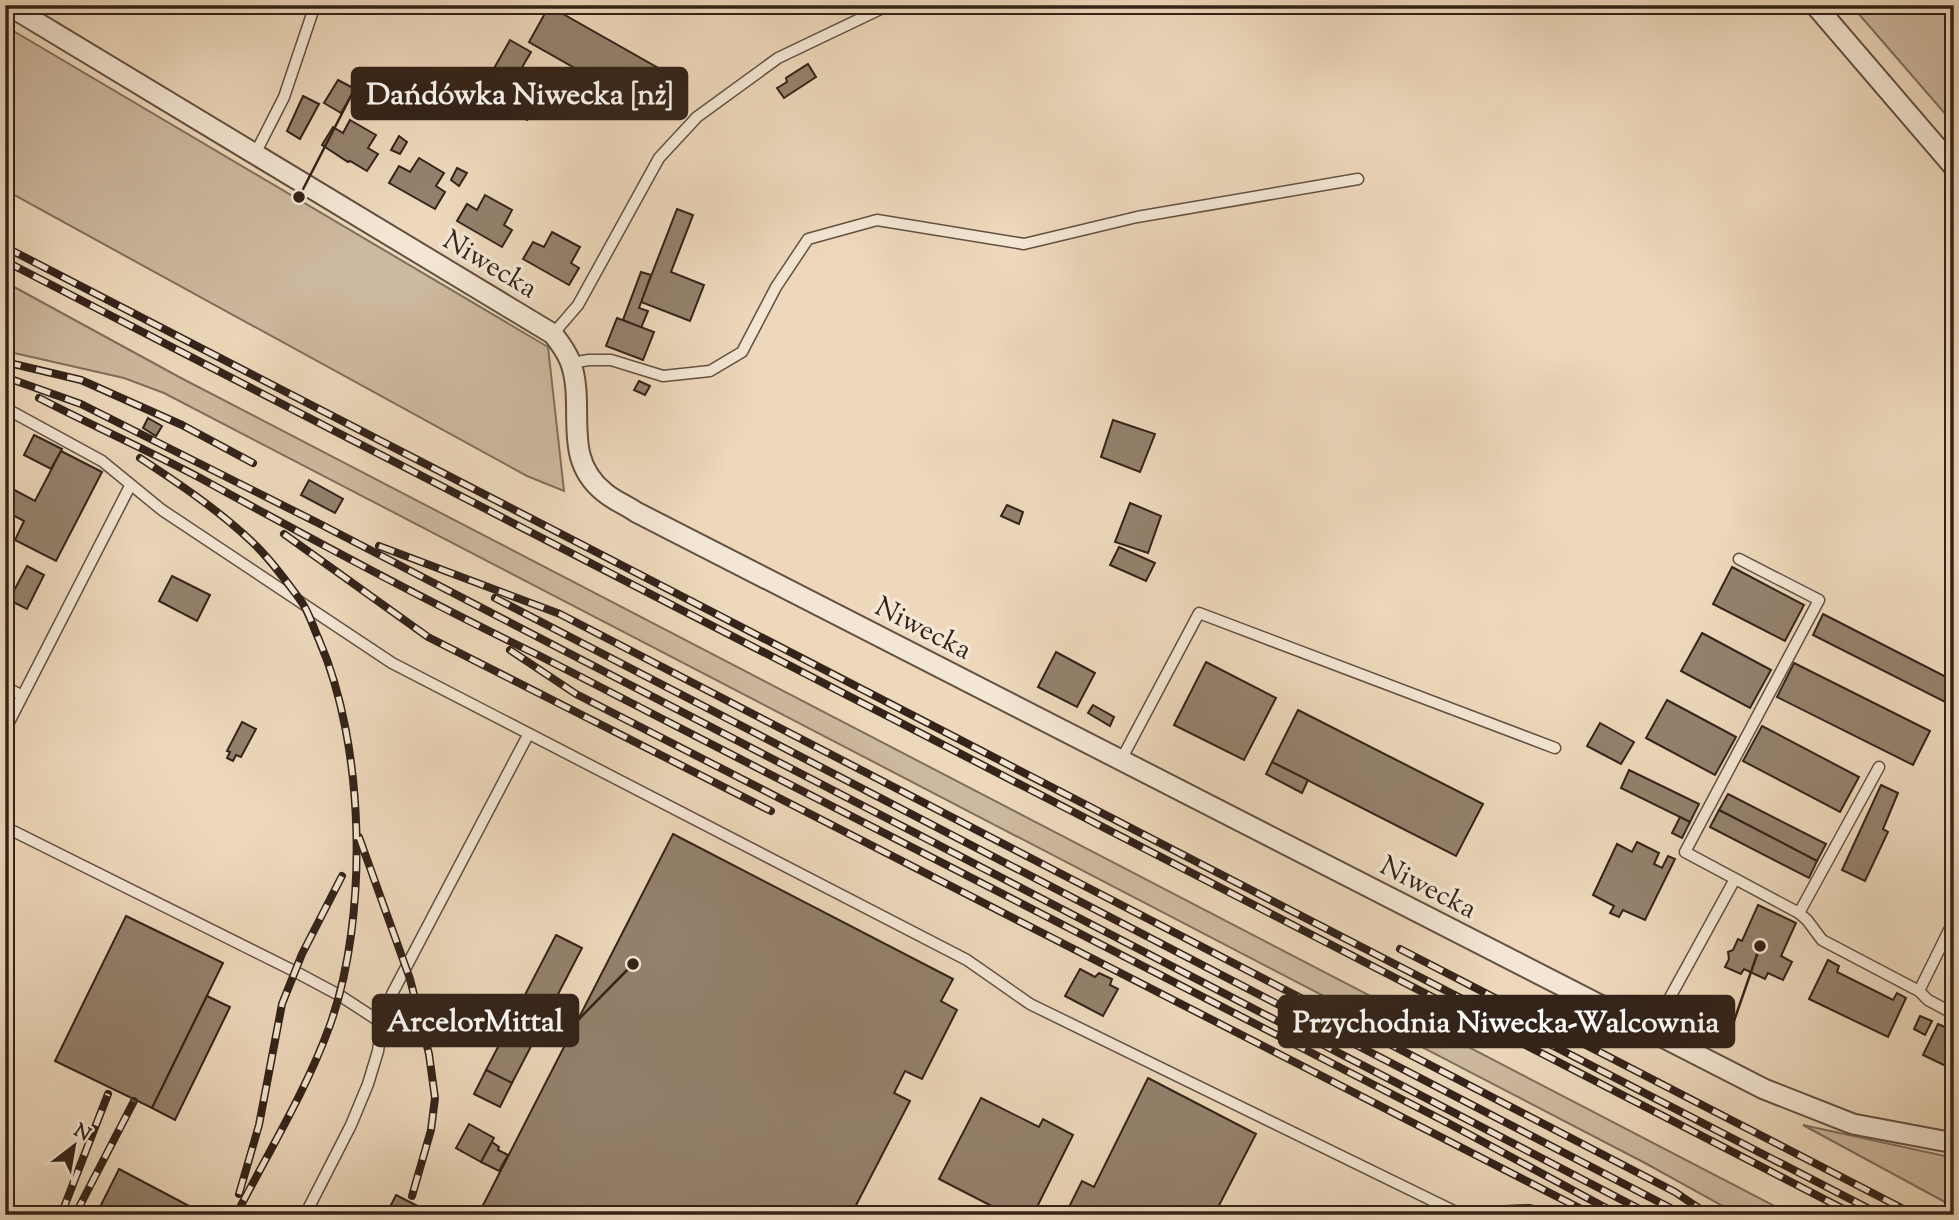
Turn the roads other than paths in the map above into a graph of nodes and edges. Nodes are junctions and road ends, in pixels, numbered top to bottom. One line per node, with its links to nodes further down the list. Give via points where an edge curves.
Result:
1 (8, 5): 5 (street, Niwecka)
2 (314, 5): 5 (lane, via 284,97)
3 (889, 5): 8 (lane, via 778,58 697,117 659,158 578,305)
4 (1815, 5): 6 (street)
5 (256, 154): 8 (street, Niwecka)
6 (1954, 167)
7 (1358, 179): 9 (lane, via 1137,217 1024,244 877,220 808,239 742,352 710,371 663,376 611,360)
8 (553, 334): 9 (street, Niwecka)
9 (571, 363): 18 (street, Niwecka, via 577,451 586,472 603,492)
10 (5, 408): 11 (lane, via 102,461)
11 (130, 486): 14 (lane); 16 (lane, via 392,663)
12 (1740, 559): 21 (lane, via 1819,600 1685,852)
13 (5, 687): 14 (lane)
14 (22, 695): 15 (lane)
15 (5, 730)
16 (528, 734): 26 (lane, via 392,994); 30 (lane, via 967,960 1030,1004)
17 (1555, 748): 18 (lane, via 1199,613)
18 (1121, 760): 27 (street, Niwecka)
19 (1879, 767): 22 (lane)
20 (5, 827): 26 (lane, via 294,971)
21 (1735, 879): 22 (lane); 27 (lane)
22 (1799, 913): 24 (lane, via 1822,940)
23 (1954, 920): 24 (lane)
24 (1919, 991): 25 (lane)
25 (1954, 1014)
26 (382, 1023): 29 (lane, via 368,1084)
27 (1650, 1032): 28 (street, Niwecka, via 1764,1089 1853,1124)
28 (1954, 1143)
29 (305, 1215)
30 (1462, 1215)

